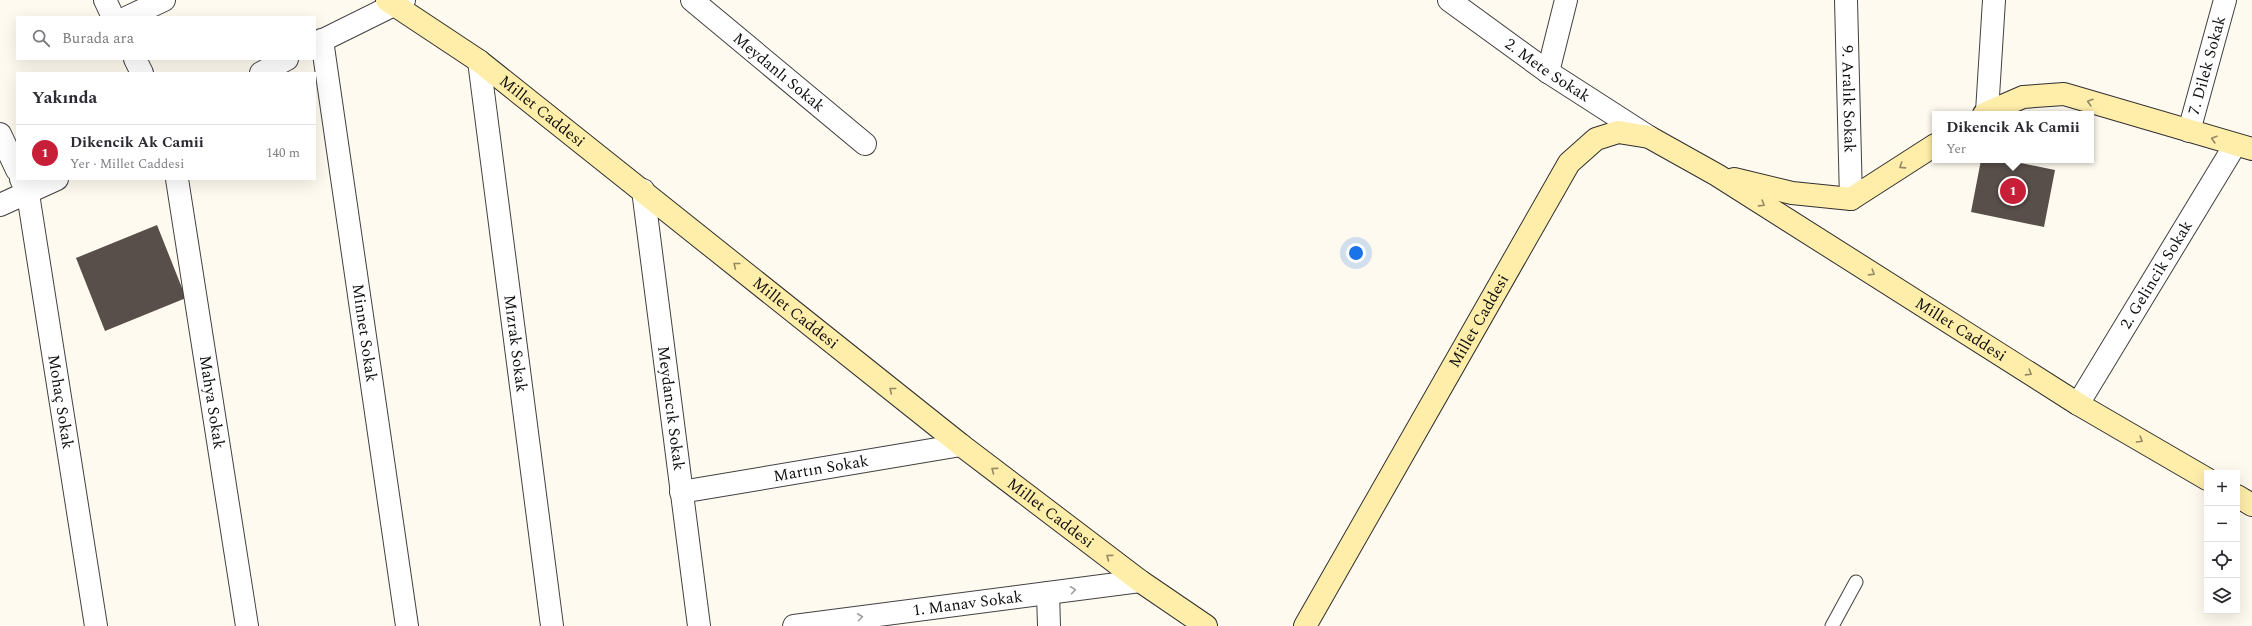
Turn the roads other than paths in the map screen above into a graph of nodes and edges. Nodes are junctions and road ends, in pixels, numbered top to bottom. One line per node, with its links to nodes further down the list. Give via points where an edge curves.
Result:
1 (105, 0): 11 (street)
2 (164, 0): 12 (street)
3 (692, 0): 25 (street, Meydanlı Sokak)
4 (1449, 0): 10 (street, 2. Mete Sokak)
5 (1566, 0): 19 (street)
6 (1846, 0): 34 (street, 9. Aralık Sokak)
7 (1994, 0): 20 (street)
8 (2226, 0): 22 (street, 7. Dilek Sokak)
9 (395, 2): 13 (street); 16 (main road, Millet Caddesi)
10 (1476, 9): 19 (street, 2. Mete Sokak)
11 (112, 16)
12 (130, 16)
13 (319, 42): 48 (street, Minnet Sokak)
14 (136, 60): 17 (street)
15 (285, 60): 18 (street)
16 (479, 61): 33 (main road, Millet Caddesi); 49 (street, Mızrak Sokak)
17 (142, 72)
18 (263, 72)
19 (1548, 72): 24 (street, 2. Mete Sokak)
20 (1985, 111)
21 (1990, 111): 22 (main road, one-way to 21, via 2064,94 2023,97)
22 (2189, 131): 27 (main road, one-way to 22)
23 (0, 134): 28 (street)
24 (1650, 137): 29 (main road, Millet Caddesi); 54 (main road, Millet Caddesi, via 1618,132 1596,139 1569,163)
25 (865, 144)
26 (1932, 147): 34 (main road, one-way to 34)
27 (2244, 147): 36 (street, 2. Gelincik Sokak)
28 (16, 168)
29 (1717, 175): 34 (main road, Millet Caddesi, via 1792,193); 36 (main road, Millet Caddesi, one-way to 36)
30 (52, 180): 32 (street)
31 (177, 180): 47 (street, Mahya Sokak)
32 (25, 186): 35 (street); 46 (street, Mohaç Sokak)
33 (643, 190): 37 (main road, Millet Caddesi, one-way to 33); 39 (street, Meydancık Sokak)
34 (1851, 199)
35 (0, 206)
36 (2078, 404): 38 (main road, Millet Caddesi, one-way to 38)
37 (961, 445): 39 (street, Martın Sokak); 42 (main road, Millet Caddesi, one-way to 37)
38 (2204, 477)
39 (681, 492): 50 (street, Meydancık Sokak)
40 (2240, 498): 41 (main road)
41 (2252, 505)
42 (1140, 581): 44 (street, 1. Manav Sokak, one-way to 42); 53 (main road, Millet Caddesi)
43 (1856, 582): 55 (lane)
44 (1048, 593): 45 (street, 1. Manav Sokak); 52 (street)
45 (909, 619): 51 (street, 1. Manav Sokak, one-way to 45)
46 (96, 626)
47 (247, 626)
48 (407, 626)
49 (552, 626)
50 (699, 626)
51 (794, 626)
52 (1049, 626)
53 (1206, 626)
54 (1306, 626)
55 (1832, 626)

